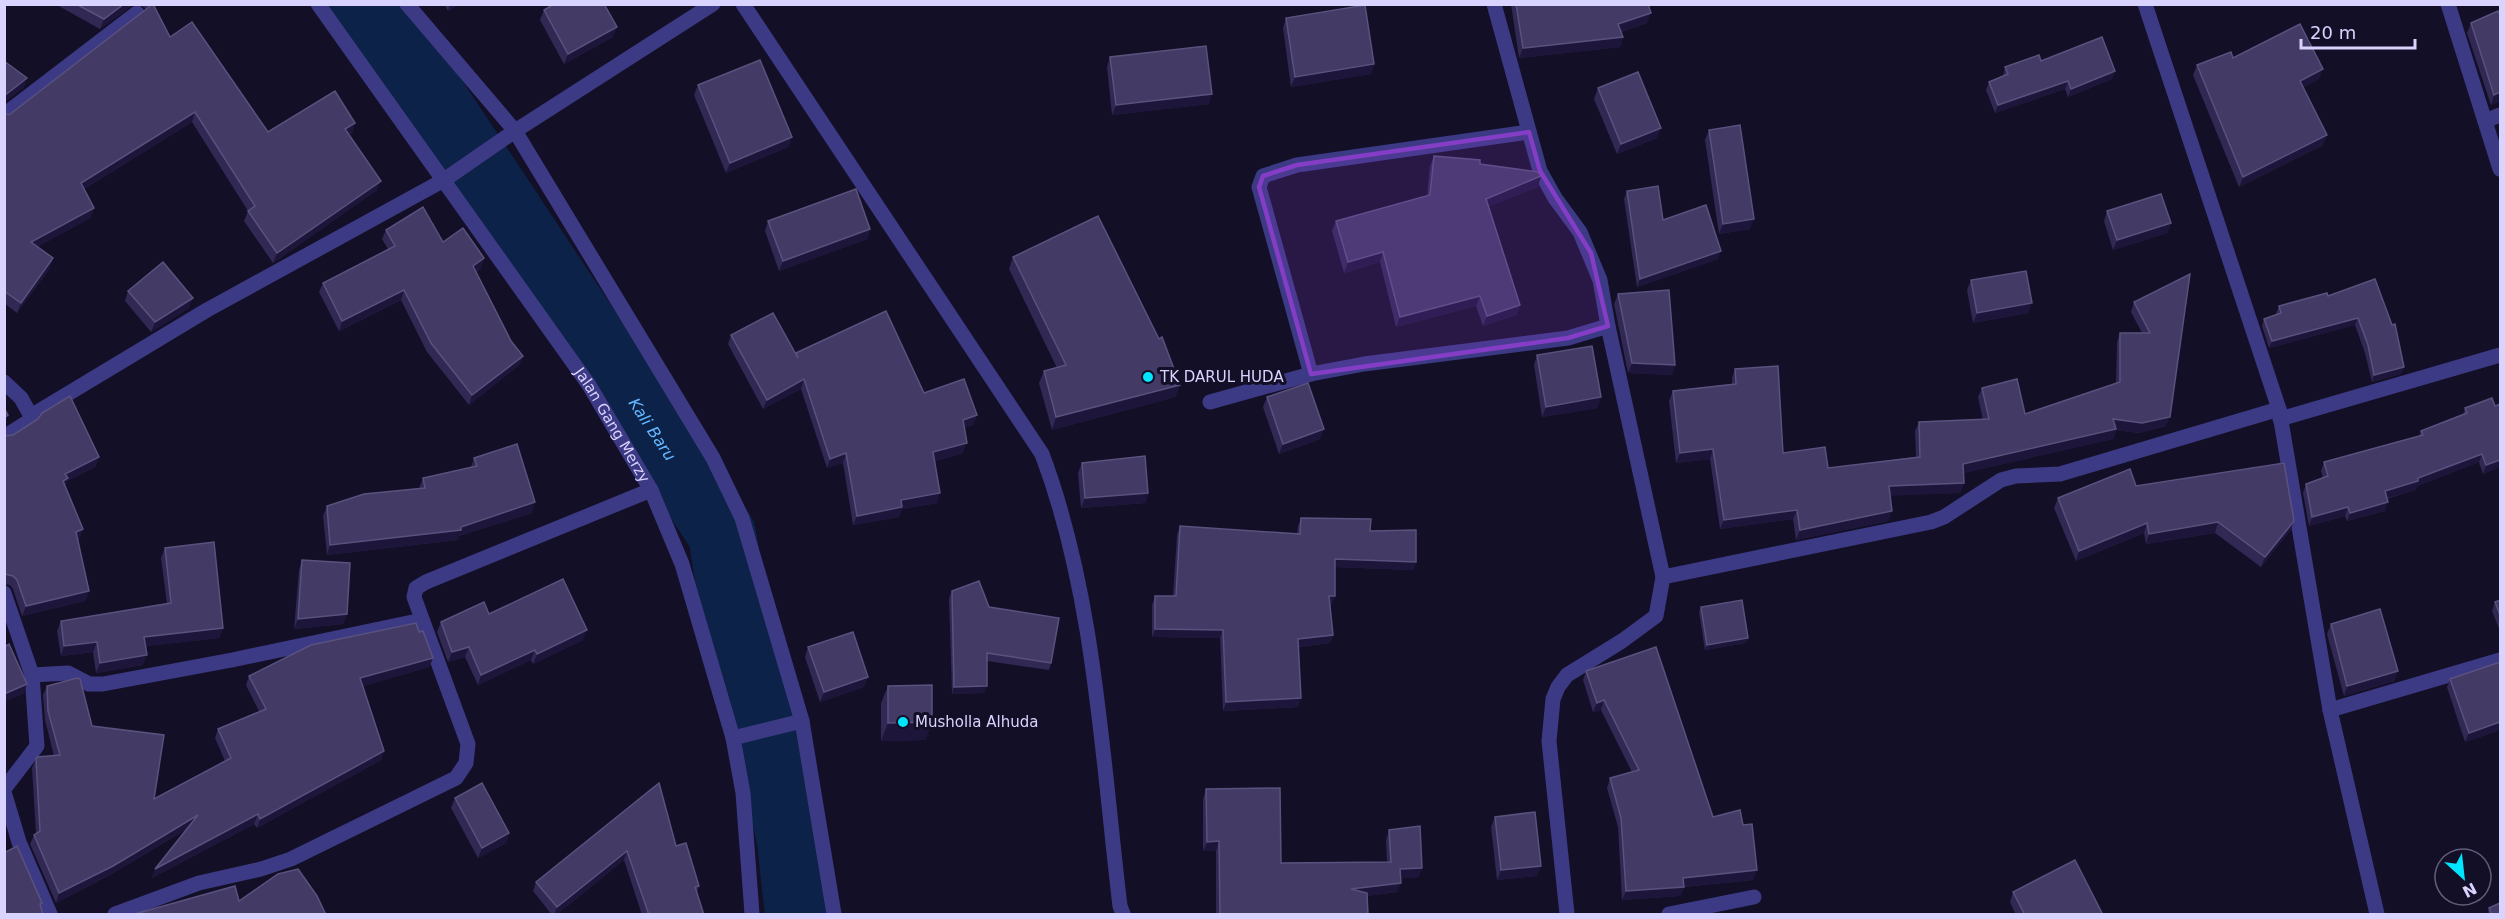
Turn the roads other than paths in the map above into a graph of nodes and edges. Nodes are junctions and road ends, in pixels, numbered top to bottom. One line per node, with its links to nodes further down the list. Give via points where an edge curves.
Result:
1 (318, 4): 15 (street, Jalan Gang Merzy)
2 (407, 4): 12 (street)
3 (713, 4): 12 (street)
4 (744, 4): 39 (street, via 1042,454 1058,497 1087,626)
5 (1494, 4): 13 (street)
6 (2145, 4): 21 (street)
7 (2448, 4): 11 (street)
8 (137, 13): 9 (street)
9 (4, 115)
10 (2500, 115): 11 (street)
11 (2485, 121): 14 (street)
12 (515, 131): 15 (street); 31 (street, via 723,478 742,518)
13 (1529, 132): 16 (street, via 1540,171 1591,253); 18 (street, via 1297,165 1263,176 1259,187)
14 (2500, 169)
15 (444, 180): 22 (street, via 207,310); 24 (street, Jalan Gang Merzy, via 589,385)
16 (1608, 326): 18 (street, via 1568,338); 25 (street)
17 (2500, 355): 21 (street)
18 (1311, 374): 20 (street)
19 (4, 382): 22 (street, via 21,398)
20 (1210, 402)
21 (2280, 414): 25 (street, via 2060,474 2001,480 1931,522); 30 (street)
22 (31, 416): 23 (street)
23 (4, 437)
24 (651, 490): 27 (street, via 426,582 416,588 414,597); 32 (street, Jalan Gang Merzy, via 682,564)
25 (1663, 577): 40 (street, via 1656,616 1567,675 1553,699 1549,741)
26 (4, 593): 29 (street)
27 (422, 620): 29 (street, via 103,684 89,684 68,673); 36 (street, via 468,744 466,763 456,778 291,859 199,883)
28 (2500, 660): 30 (street)
29 (32, 675): 33 (street, via 37,746)
30 (2330, 710): 42 (street)
31 (802, 721): 32 (street); 38 (street)
32 (740, 736): 37 (street, Jalan Gang Merzy)
33 (4, 791): 35 (street)
34 (1754, 897): 41 (street)
35 (50, 915)
36 (115, 915)
37 (752, 915)
38 (834, 915)
39 (1123, 915)
40 (1567, 915)
41 (1669, 915)
42 (2377, 915)

